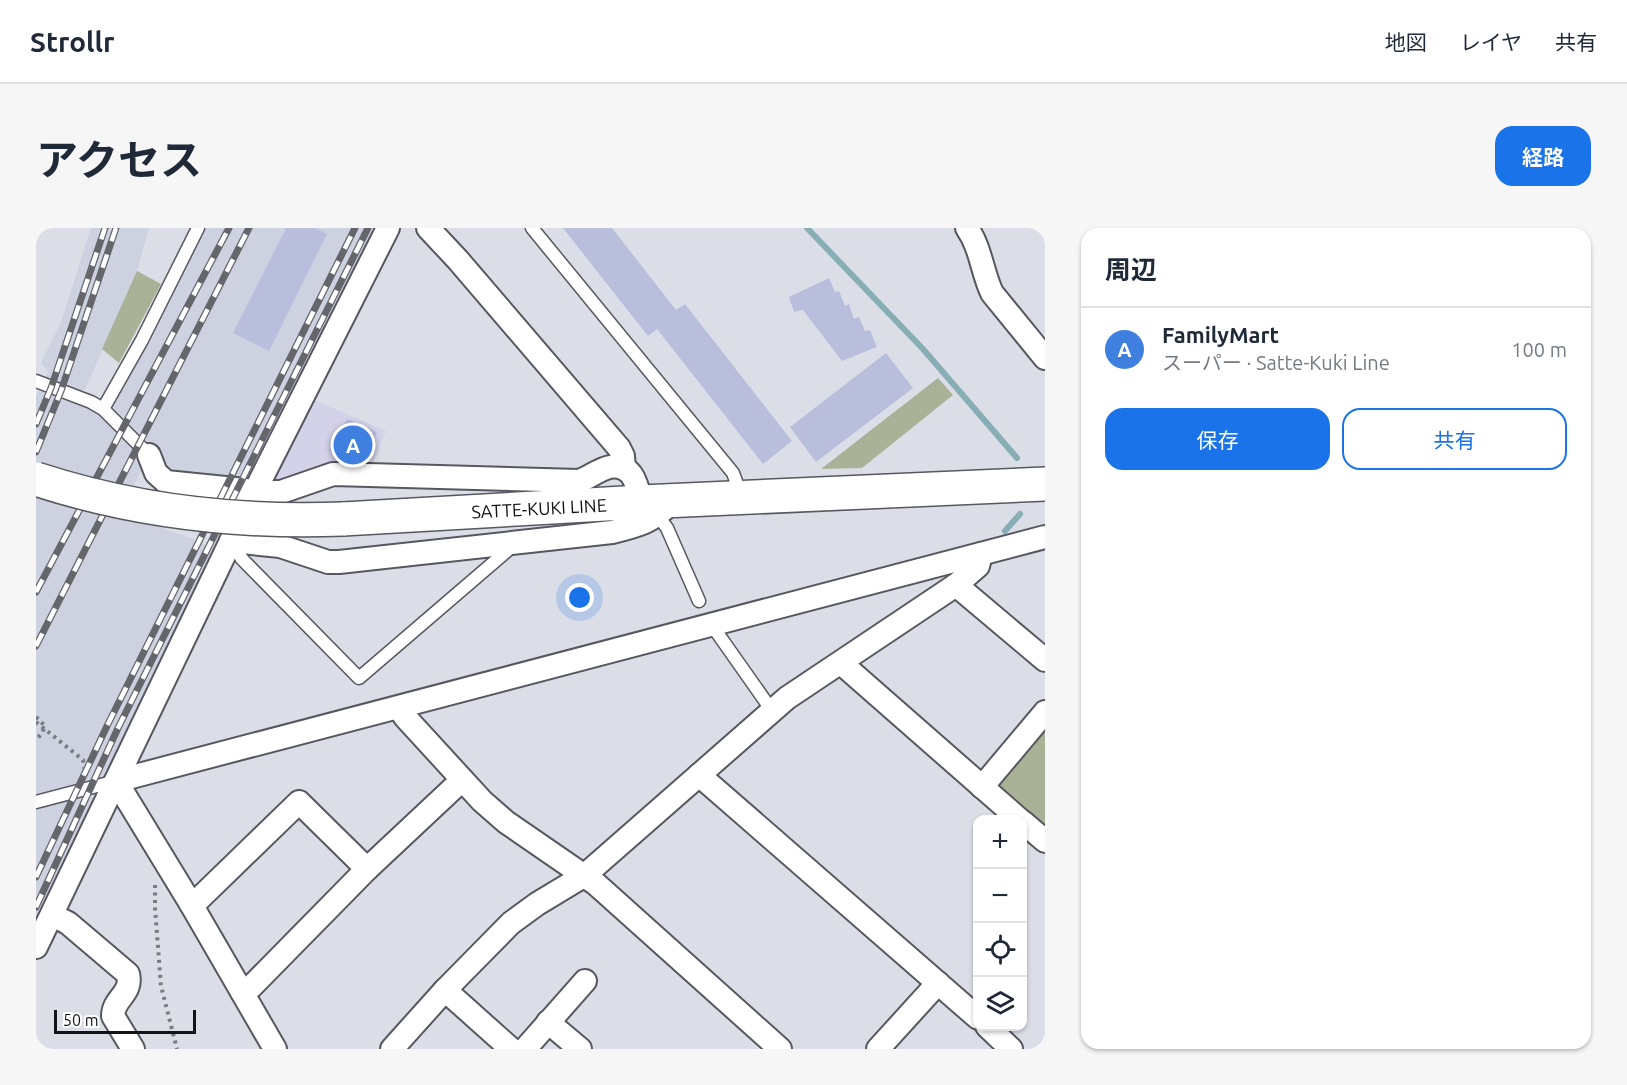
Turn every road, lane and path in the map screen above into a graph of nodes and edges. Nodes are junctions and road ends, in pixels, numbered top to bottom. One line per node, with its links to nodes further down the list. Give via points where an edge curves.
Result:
1 (198, 228): 8 (lane)
2 (387, 228): 13 (street)
3 (428, 228): 10 (street, via 619,448)
4 (532, 228): 14 (lane, via 733,473)
5 (967, 228): 6 (street, via 992,293)
6 (1045, 358)
7 (36, 381): 8 (lane)
8 (103, 409): 9 (lane)
9 (149, 455): 13 (street, via 156,473 166,482)
10 (624, 469): 13 (street, via 610,467 579,481 333,474 281,492); 15 (street)
11 (36, 479): 15 (main road, SATTE-KUKI LINE, bridge, via 107,498 258,519)
12 (1045, 484): 14 (main road, SATTE-KUKI LINE)
13 (255, 491): 17 (street)
14 (739, 498): 15 (main road, SATTE-KUKI LINE)
15 (657, 506): 18 (street, via 648,522 612,532); 21 (lane)
16 (1045, 537): 19 (street)
17 (231, 541): 18 (street, via 280,546 328,562); 18 (lane, via 242,559 359,678 507,551); 33 (street)
18 (511, 542)
19 (981, 554): 20 (street, via 978,566); 22 (street)
20 (957, 585): 23 (street); 24 (street)
21 (699, 601)
22 (711, 624): 25 (street); 26 (lane)
23 (1045, 660)
24 (841, 663): 26 (street, via 787,698); 34 (street)
25 (399, 708): 32 (street); 33 (street)
26 (773, 712): 31 (street)
27 (1045, 712): 34 (street)
28 (36, 717): 30 (path, bridge, via 44,729)
29 (36, 722): 35 (path, via 83,760)
30 (36, 740)
31 (699, 775): 42 (street); 47 (street)
32 (462, 780): 41 (street); 42 (street, via 506,822)
33 (116, 781): 35 (lane); 40 (street); 44 (street)
34 (982, 787): 37 (street)
35 (88, 788): 36 (lane)
36 (36, 802)
37 (1014, 815)
38 (1027, 826): 39 (street)
39 (1045, 841)
40 (164, 860): 43 (street); 54 (path, via 155,877 154,908 161,986)
41 (367, 869): 43 (street, via 299,802); 49 (street)
42 (585, 875): 48 (street, via 512,923); 60 (street)
43 (191, 904): 49 (street)
44 (52, 915): 45 (street); 53 (street, via 68,923 128,974 129,987 113,1016)
45 (36, 947)
46 (585, 981): 51 (street)
47 (938, 983): 50 (street); 61 (street)
48 (445, 990): 56 (street); 57 (street)
49 (242, 992): 55 (street)
50 (973, 1014)
51 (548, 1022): 58 (street); 59 (street)
52 (992, 1031): 62 (street)
53 (133, 1049)
54 (177, 1049)
55 (275, 1049)
56 (392, 1049)
57 (511, 1049)
58 (525, 1049)
59 (580, 1049)
60 (780, 1049)
61 (878, 1049)
62 (1011, 1049)

